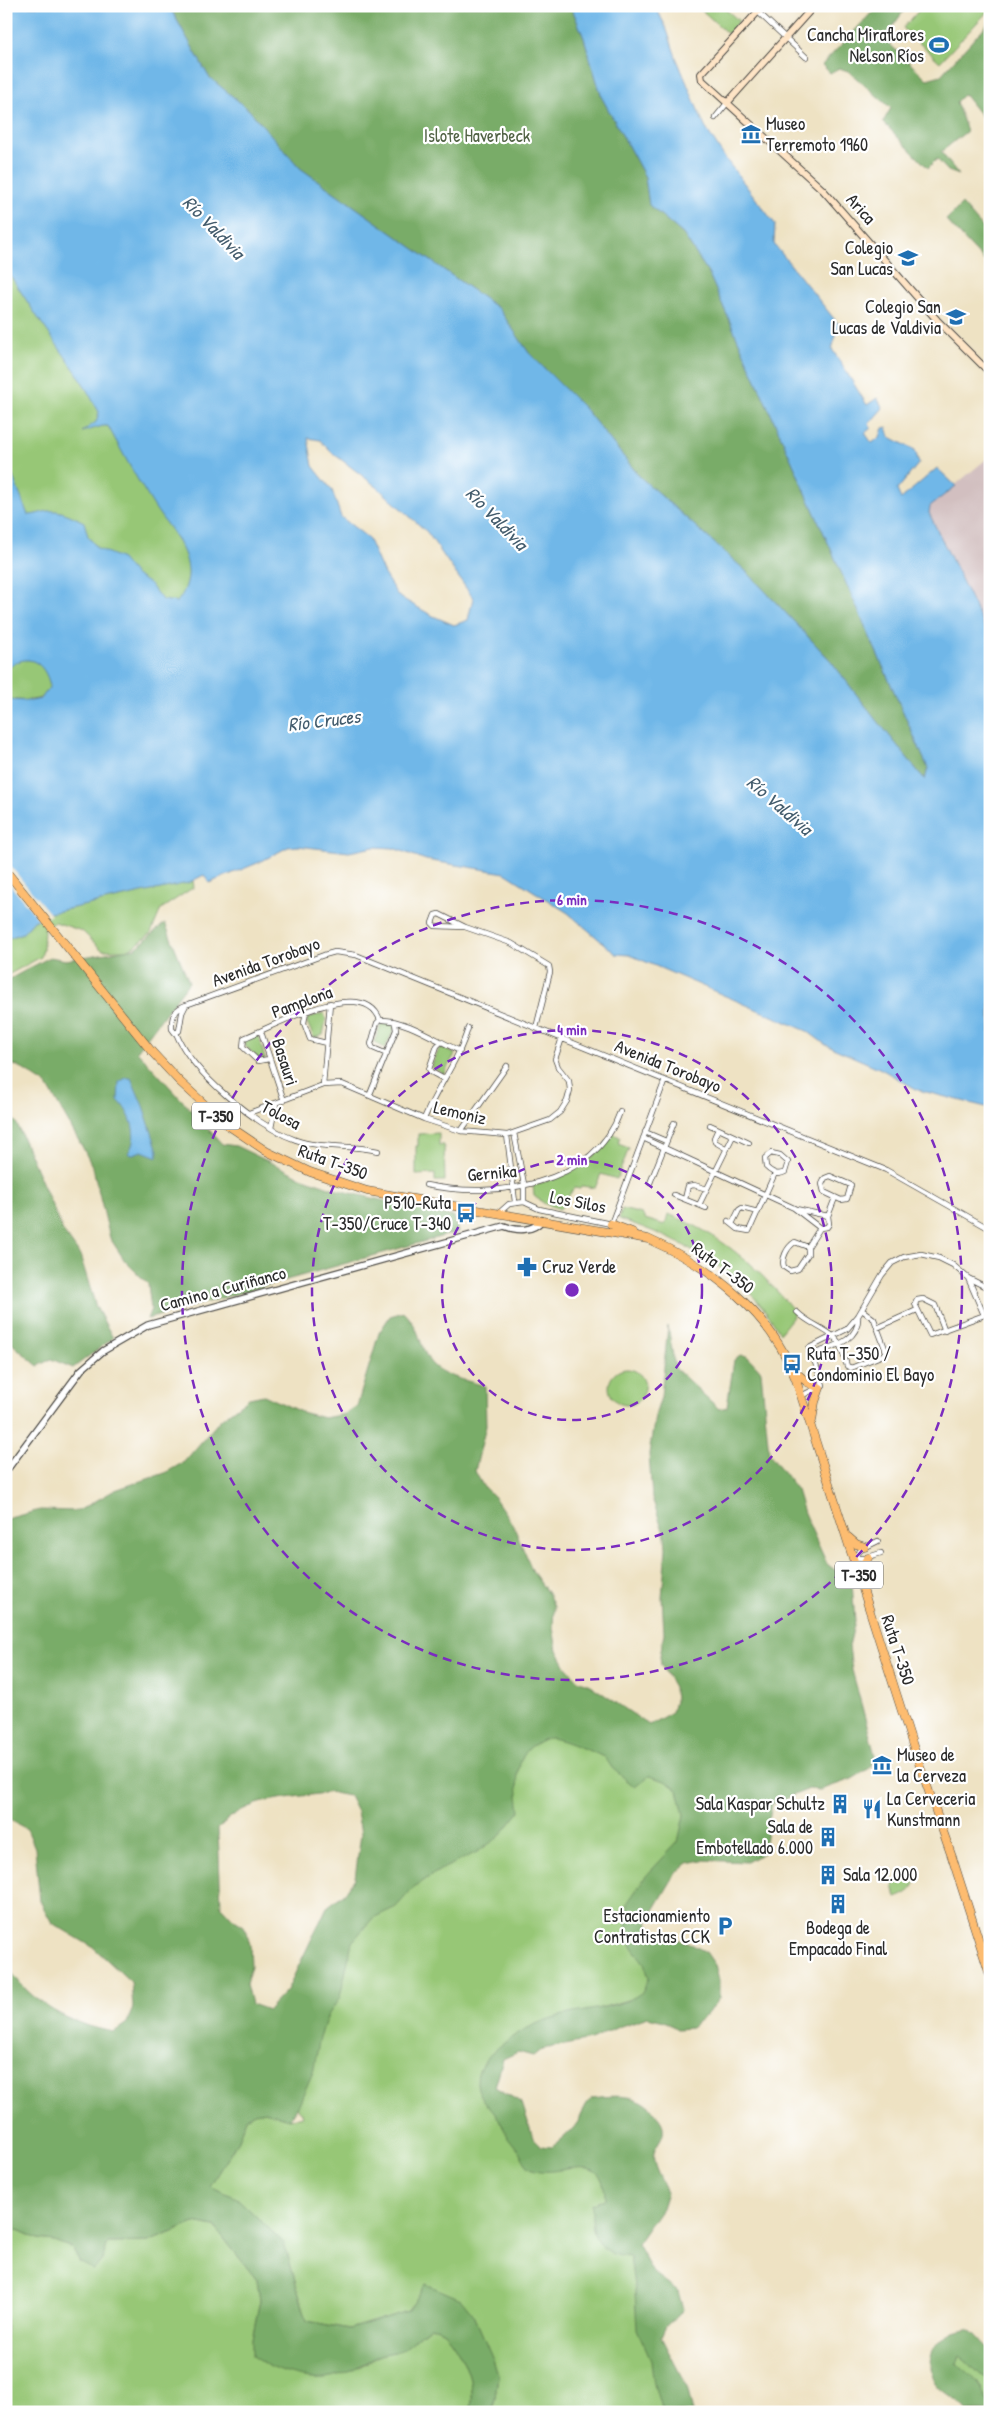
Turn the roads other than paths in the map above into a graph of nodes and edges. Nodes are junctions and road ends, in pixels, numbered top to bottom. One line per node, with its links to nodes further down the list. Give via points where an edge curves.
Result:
1 (814, 6): 3 (main road)
2 (760, 9): 3 (street); 5 (main road, Arica, via 701,74 702,80)
3 (786, 37): 4 (street); 5 (main road)
4 (806, 57)
5 (728, 102): 6 (street); 7 (main road, Arica, via 823,190 937,320)
6 (715, 118)
7 (990, 373)
8 (6, 871): 66 (main road, Ruta T-350 / T-350, via 178,1081 214,1114 260,1146 310,1172 352,1187)
9 (465, 927): 9 (street, via 438,914 432,924 435,926); 16 (street, via 511,943 549,966)
10 (330, 1003): 12 (street, Pamplona); 13 (street, Pamplona, via 361,1004 376,1012); 20 (street)
11 (186, 1005): 16 (street, Avenida Torobayo, via 324,954 346,952); 18 (street); 18 (street, via 173,1017 172,1029)
12 (306, 1011): 17 (street, Pamplona); 20 (street, via 304,1023 310,1039)
13 (380, 1020): 14 (street, Pamplona); 23 (street, via 371,1044)
14 (395, 1023): 21 (street, Pamplona, via 430,1034); 23 (street, via 396,1030)
15 (468, 1028): 22 (street)
16 (536, 1028): 19 (street, Avenida Torobayo)
17 (261, 1032): 24 (street, Basauri); 24 (street, Pamplona, via 244,1038 242,1046 259,1062)
18 (176, 1033): 33 (street, Tolosa, via 186,1053)
19 (562, 1038): 27 (street, Avenida Torobayo); 41 (street, Lemoniz, via 555,1059 569,1081 567,1101 550,1120)
20 (326, 1043): 28 (street)
21 (440, 1043): 22 (street, Pamplona); 26 (street, via 429,1069)
22 (460, 1051): 26 (street)
23 (387, 1054): 29 (street)
24 (270, 1059): 30 (street, Basauri)
25 (507, 1066): 39 (street)
26 (444, 1079): 34 (street)
27 (665, 1080): 40 (street, Los Silos); 73 (street, Avenida Torobayo, via 886,1170)
28 (323, 1085): 29 (street, Lemoniz, via 342,1084); 30 (street, Lemoniz)
29 (370, 1094): 34 (street, Lemoniz)
30 (284, 1101): 31 (street, Lemoniz)
31 (276, 1104): 33 (street, Lemoniz); 37 (street)
32 (620, 1112): 52 (street, Gernika, via 610,1134 591,1156 563,1172)
33 (249, 1113): 37 (street, Tolosa)
34 (424, 1119): 39 (street, Lemoniz)
35 (674, 1123): 46 (street)
36 (710, 1125): 38 (street)
37 (271, 1128): 48 (street, Tolosa, via 308,1143 359,1146)
38 (718, 1129): 43 (street); 47 (street, via 715,1142)
39 (461, 1131): 42 (street, Lemoniz)
40 (646, 1132): 44 (street, Los Silos); 46 (street)
41 (514, 1133): 42 (street, Lemoniz); 52 (street)
42 (507, 1134): 54 (street)
43 (733, 1136): 45 (street); 47 (street)
44 (643, 1138): 46 (street); 70 (street, Los Silos)
45 (749, 1143)
46 (665, 1144): 49 (street); 51 (street)
47 (727, 1149): 49 (street)
48 (378, 1152)
49 (716, 1170): 55 (street); 56 (street)
50 (775, 1173): 50 (street, via 785,1172 788,1162 780,1155 767,1154 766,1167); 56 (street)
51 (650, 1183)
52 (524, 1184): 54 (street, Gernika); 61 (street)
53 (426, 1185): 54 (street, Gernika, via 465,1190)
54 (515, 1186): 60 (street)
55 (707, 1189): 58 (street, via 688,1186); 62 (street)
56 (766, 1194): 64 (street); 67 (street)
57 (674, 1195): 58 (street)
58 (685, 1198): 62 (street)
59 (835, 1198): 59 (street, via 823,1190 825,1178 837,1178 851,1185 847,1199); 68 (street)
60 (515, 1202): 61 (street, Los Silos); 66 (street)
61 (524, 1202): 65 (street, Los Silos)
62 (699, 1205): 63 (street)
63 (706, 1208)
64 (794, 1208): 68 (street); 72 (street)
65 (540, 1209): 69 (street, Los Silos); 70 (street, Los Silos)
66 (500, 1212): 69 (main road, Ruta T-350 / T-350); 71 (street)
67 (758, 1212): 67 (street, via 742,1208 730,1222 738,1229 749,1231)
68 (828, 1216): 72 (street, via 828,1226)
69 (542, 1220): 71 (street, Camino a Curiñanco, via 525,1229); 74 (main road, Ruta T-350 / T-350)
70 (611, 1224): 74 (main road)
71 (504, 1226): 93 (street, Camino a Curiñanco, via 141,1329 103,1351 81,1370)
72 (820, 1228): 75 (street)
73 (990, 1229)
74 (648, 1238): 89 (main road, Ruta T-350 / T-350, via 699,1266 732,1291 767,1327)
75 (808, 1247): 75 (street, via 797,1242 791,1244 782,1261 784,1268 790,1272 798,1269 808,1254)
76 (968, 1278): 77 (street); 78 (street, via 953,1265 929,1255 904,1257 892,1263 882,1275); 82 (street)
77 (990, 1289)
78 (862, 1310): 83 (street); 84 (street, via 874,1318)
79 (917, 1310): 84 (street); 85 (street, via 929,1335); 85 (street, via 915,1304 918,1299 932,1302)
80 (797, 1312): 86 (street, via 806,1322)
81 (990, 1313): 82 (street)
82 (984, 1315): 85 (street)
83 (858, 1316): 86 (street); 87 (street, via 856,1330)
84 (877, 1328): 87 (street, via 886,1349 883,1355 851,1368)
85 (945, 1331)
86 (834, 1337): 87 (street); 88 (street, via 809,1348 808,1352)
87 (840, 1344): 88 (street)
88 (812, 1354): 90 (street, via 823,1383)
89 (792, 1368): 90 (main road, via 807,1382); 91 (main road, Ruta T-350 / T-350)
90 (820, 1388): 91 (street); 92 (main road, via 813,1408)
91 (801, 1396): 92 (main road, Ruta T-350 / T-350)
92 (812, 1428): 94 (main road, Ruta T-350 / T-350)
93 (6, 1471)
94 (845, 1532): 96 (main road, via 853,1542); 98 (main road, Ruta T-350 / T-350)
95 (878, 1542): 96 (street)
96 (865, 1547): 98 (street)
97 (881, 1553): 99 (street)
98 (854, 1558): 99 (street); 100 (main road, Ruta T-350 / T-350)
99 (868, 1558): 100 (main road)
100 (860, 1579): 101 (main road, Ruta T-350 / T-350)
101 (990, 1975)

